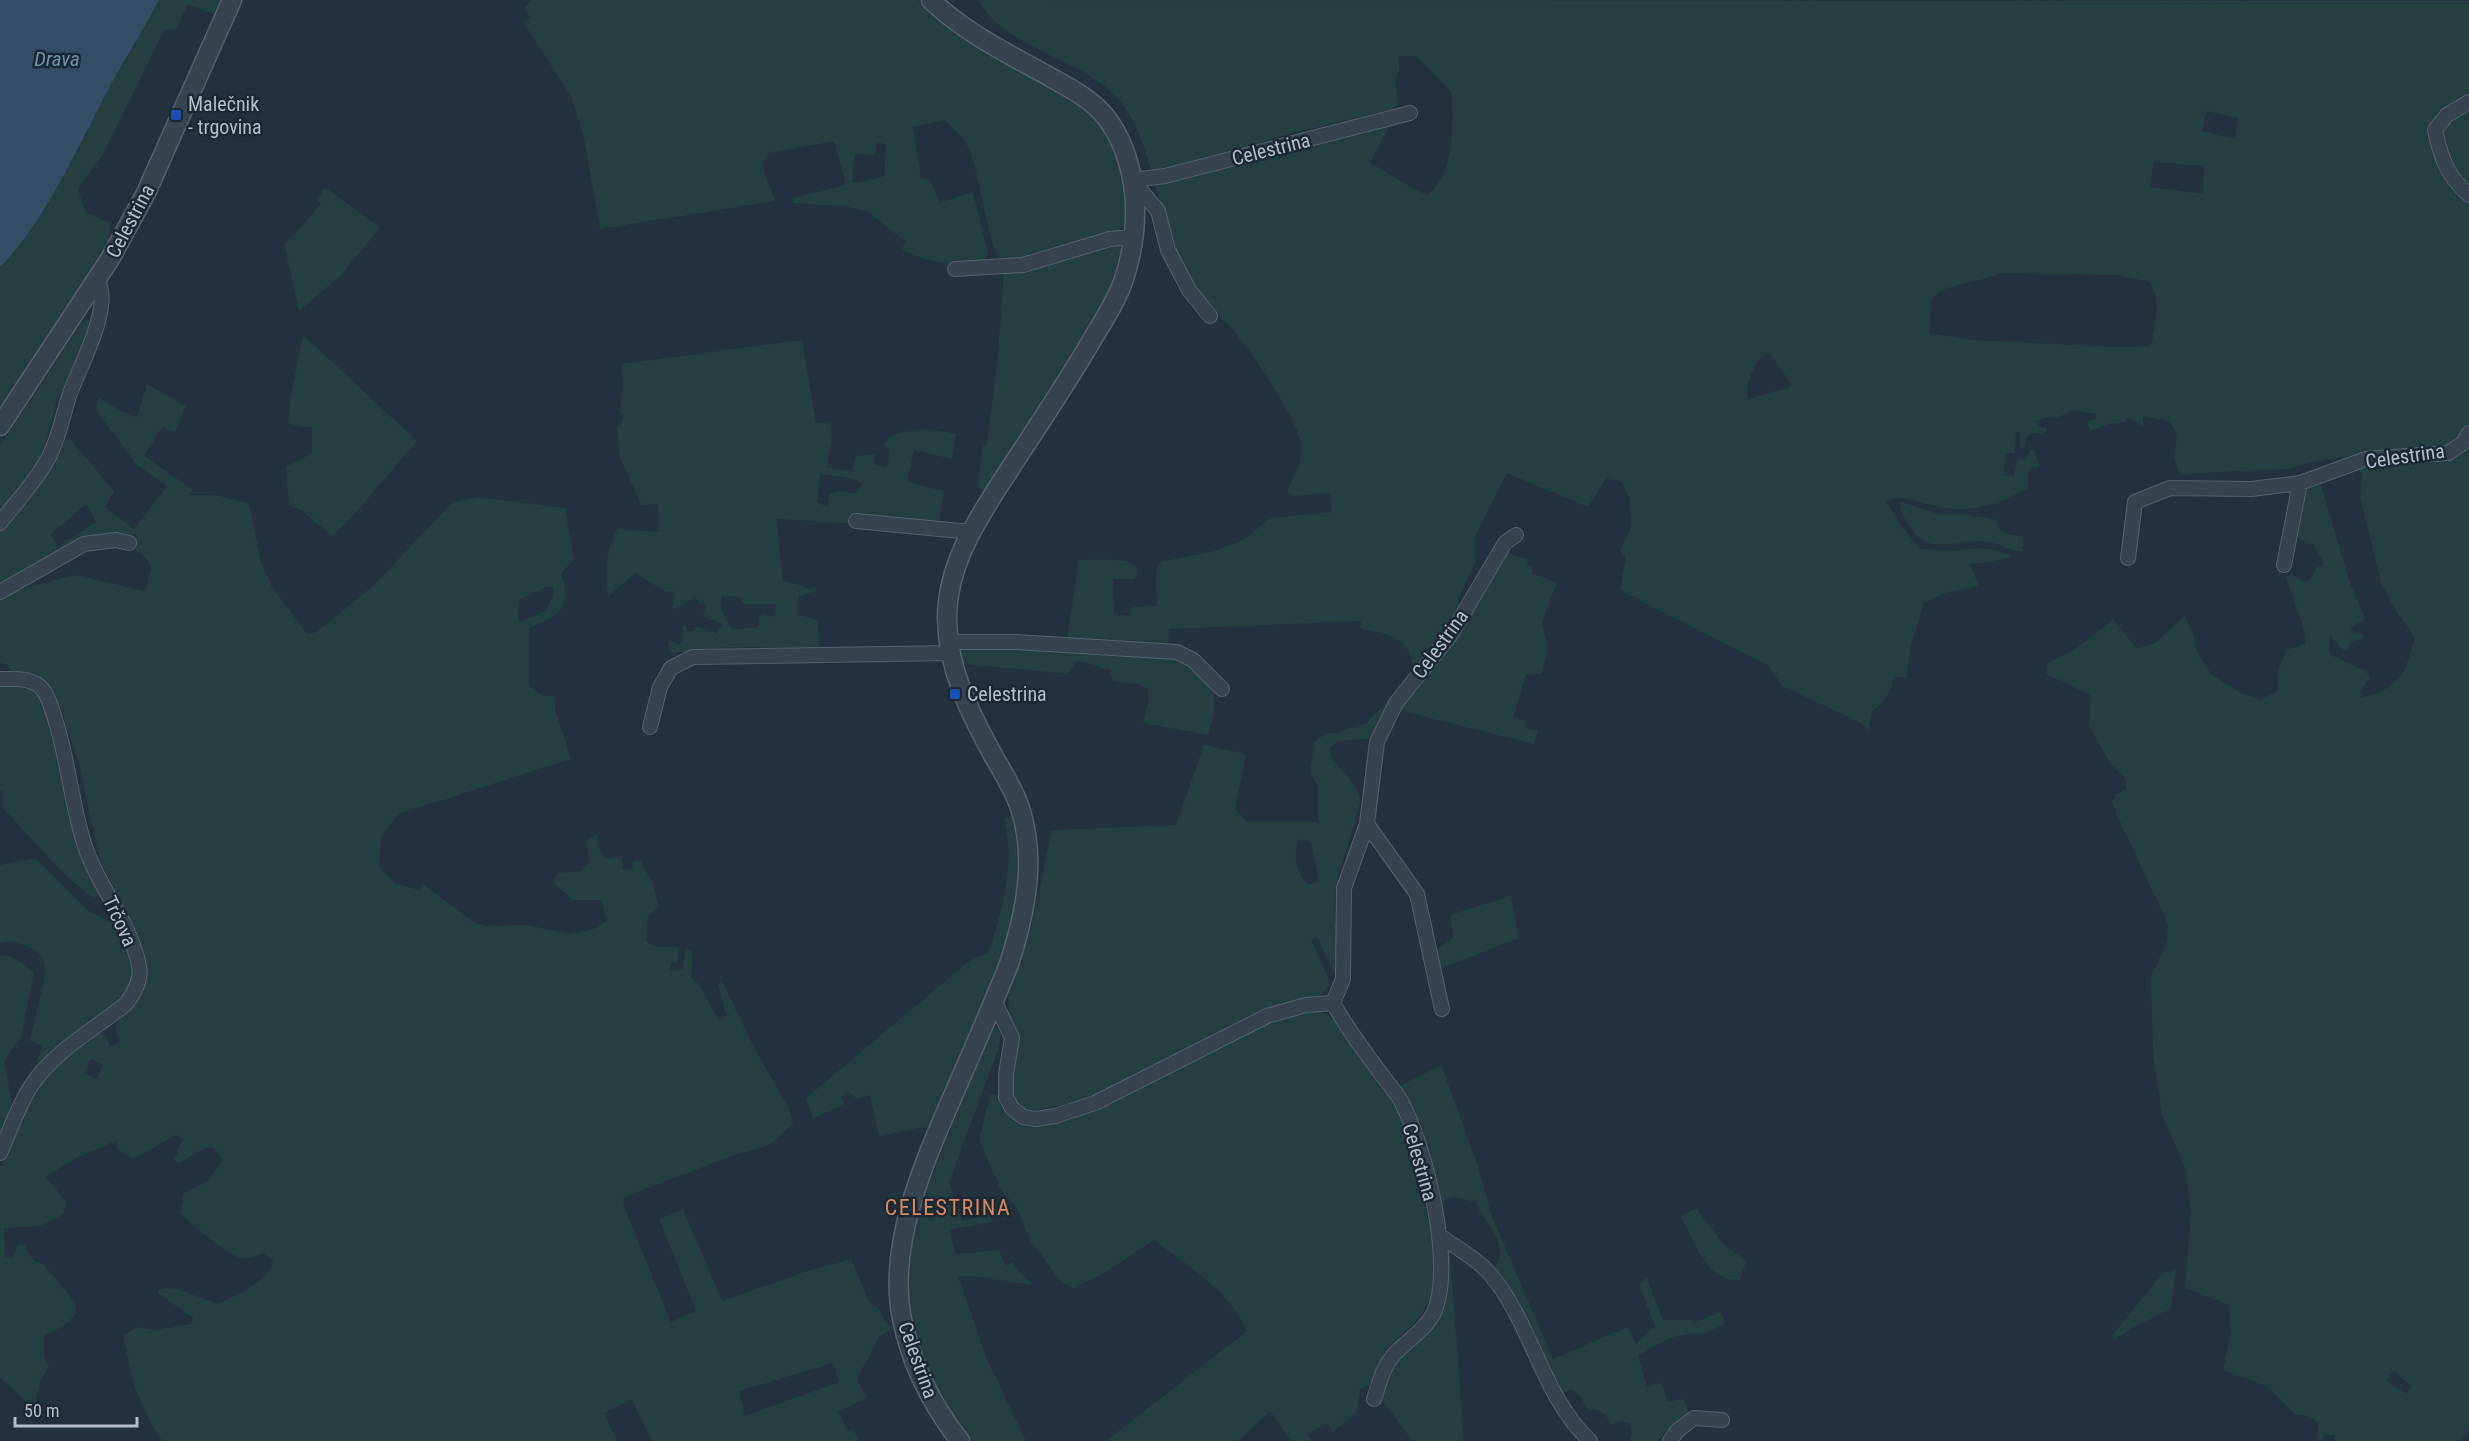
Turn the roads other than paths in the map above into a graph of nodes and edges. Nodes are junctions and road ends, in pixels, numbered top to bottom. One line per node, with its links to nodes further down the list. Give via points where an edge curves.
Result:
1 (232, 0): 9 (street, Celestrina, via 146,193)
2 (931, 0): 5 (street, Celestrina, via 958,23 1095,105 1117,134)
3 (2469, 102): 6 (street, via 2447,115 2435,130 2442,162)
4 (1410, 113): 5 (street, Celestrina, via 1165,176)
5 (1132, 180): 7 (street, Celestrina, via 1136,203); 10 (street, Celestrina, via 1158,211 1168,250 1189,290)
6 (2469, 195)
7 (1134, 237): 8 (street, via 1110,238 1023,265); 16 (street, Celestrina, via 1123,282 1109,312)
8 (955, 269)
9 (97, 279): 11 (street, Celestrina); 15 (street, via 103,293 98,319 57,439 39,472)
10 (1210, 316)
11 (0, 426)
12 (2469, 433): 13 (street, Celestrina, via 2463,443 2448,453 2366,459)
13 (2300, 483): 19 (street, Celestrina, via 2251,489 2170,488 2135,502); 20 (street)
14 (856, 521): 16 (street)
15 (0, 523)
16 (971, 532): 22 (street, Celestrina, via 950,586)
17 (1516, 535): 26 (street, Celestrina, via 1505,543 1450,636 1396,703 1377,742)
18 (129, 543): 21 (street, via 116,540 84,544)
19 (2128, 558)
20 (2284, 565)
21 (0, 592)
22 (949, 648): 24 (street, via 1015,642 1177,652 1193,660); 25 (street, via 693,657 671,668 660,687); 27 (street, Celestrina, via 958,685 1020,808 1026,837 1027,895 1020,930)
23 (0, 679): 30 (street, Trčova, via 29,680 44,690 70,771 83,842 124,925 140,976 126,1004 41,1073 30,1087)
24 (1222, 689)
25 (650, 727)
26 (1367, 824): 28 (street, Celestrina, via 1344,888 1343,979); 29 (street, via 1417,894)
27 (994, 1000): 28 (street, via 1012,1038 1006,1098 1023,1117 1036,1119 1095,1103 1267,1016 1306,1005); 35 (street, Celestrina, via 915,1192 901,1259 901,1317 909,1345 925,1388)
28 (1333, 1003): 31 (street, Celestrina, via 1401,1100 1422,1153)
29 (1442, 1009)
30 (0, 1153)
31 (1440, 1235): 32 (street, Celestrina, via 1434,1310 1426,1324 1391,1358); 34 (street, via 1489,1273 1506,1295)
32 (1374, 1399)
33 (1722, 1420): 38 (street, via 1694,1418)
34 (1572, 1423): 36 (street); 37 (street)
35 (960, 1441)
36 (1575, 1441)
37 (1590, 1441)
38 (1670, 1441)

